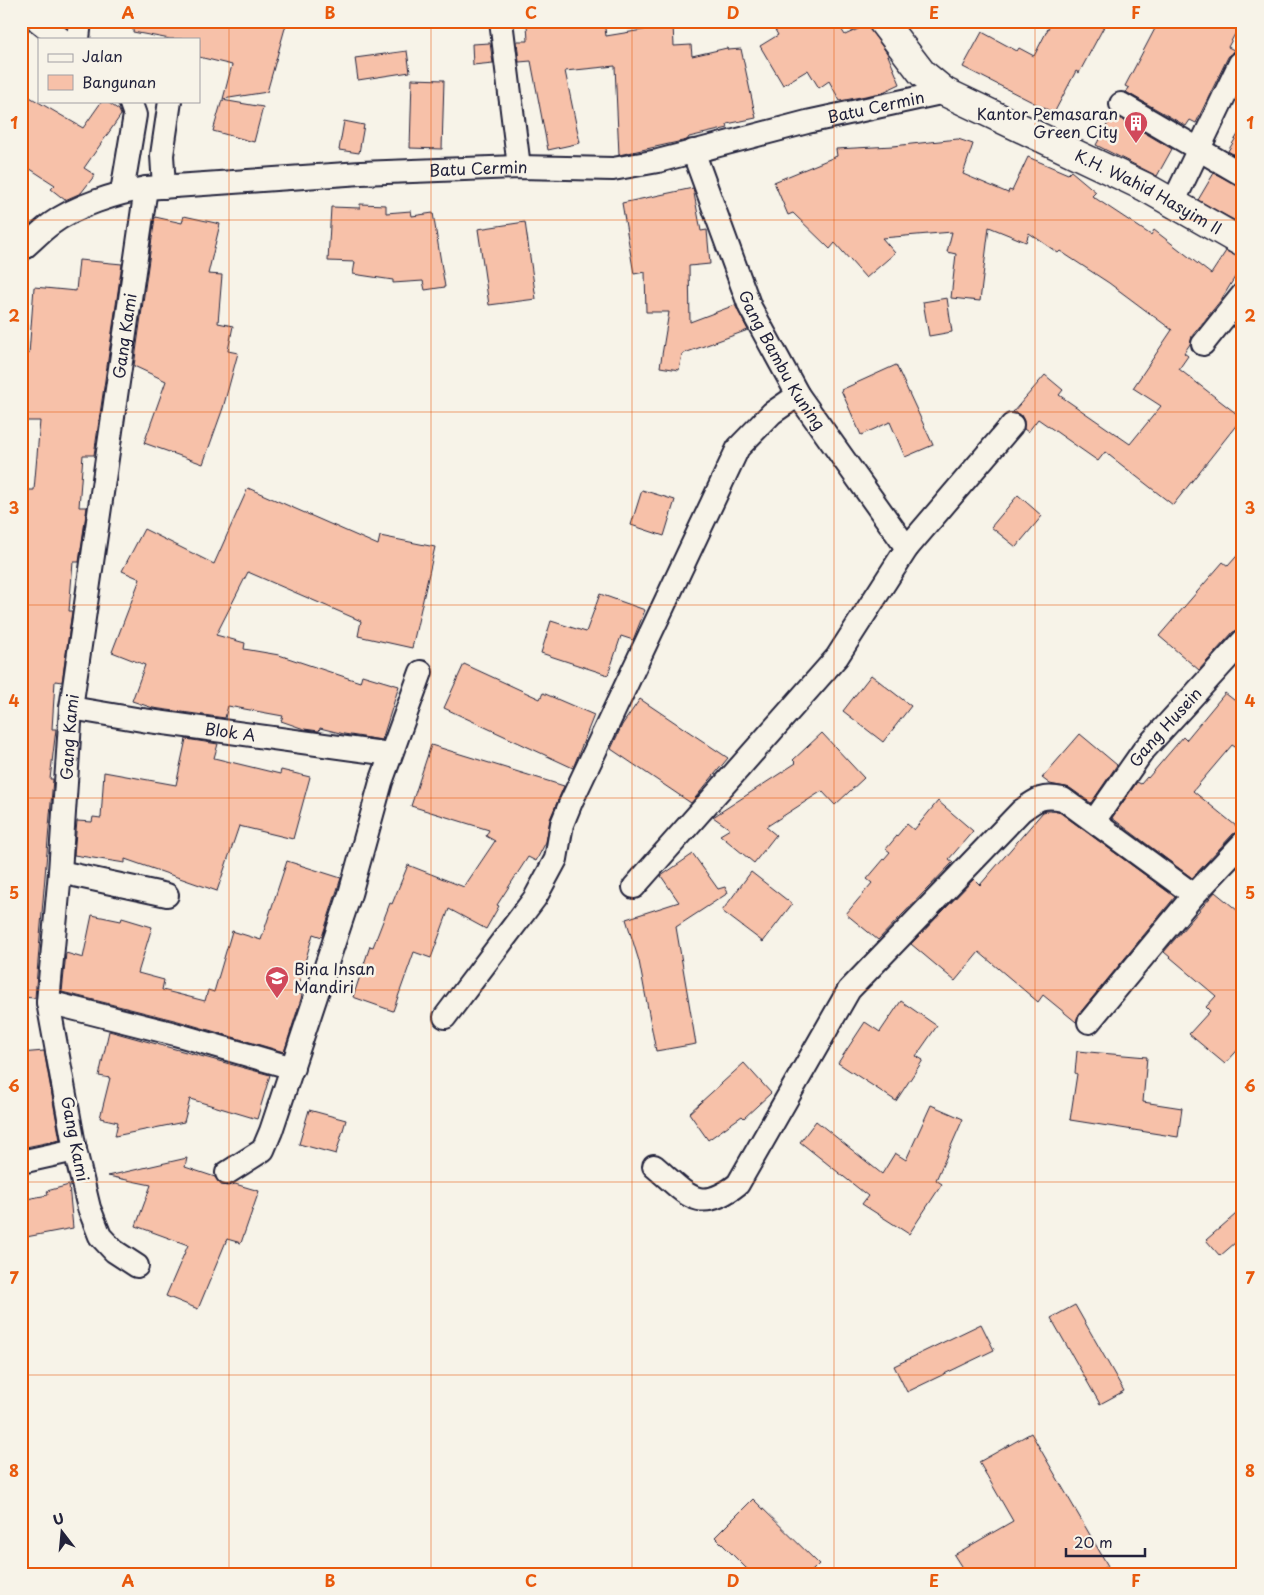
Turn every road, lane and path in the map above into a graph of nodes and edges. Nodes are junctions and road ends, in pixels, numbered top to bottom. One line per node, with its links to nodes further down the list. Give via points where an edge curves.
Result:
1 (38, 21): 5 (street)
2 (80, 21): 6 (street)
3 (501, 21): 14 (street)
4 (882, 21): 8 (street, K.H. Wahid Hasyim II, via 922,73)
5 (60, 38)
6 (78, 38)
7 (1240, 63): 12 (street)
8 (945, 92): 13 (street, Batu Cermin); 18 (street, K.H. Wahid Hasyim II)
9 (130, 102): 17 (street, via 135,115)
10 (170, 102): 16 (street, Gang Kami)
11 (1121, 104): 12 (street)
12 (1198, 148): 15 (street); 18 (street)
13 (693, 152): 14 (street, Batu Cermin, via 613,168); 23 (street, Gang Bambu Kuning, via 740,285)
14 (519, 167): 16 (street, Batu Cermin, via 361,173)
15 (1243, 175)
16 (155, 187): 17 (street, Batu Cermin); 28 (street, Gang Kami)
17 (122, 192): 20 (street, Batu Cermin, via 52,223)
18 (1173, 203): 19 (street, K.H. Wahid Hasyim II)
19 (1243, 243)
20 (21, 250)
21 (1243, 294): 22 (street)
22 (1203, 344)
23 (798, 395): 25 (street, Gang Bambu Kuning); 37 (street, via 772,413 738,448 571,802 562,824 556,859 535,898)
24 (1012, 426): 25 (street)
25 (907, 548): 33 (street, via 837,657)
26 (1243, 641): 30 (street, Gang Husein, via 1144,752)
27 (421, 672): 29 (street)
28 (70, 708): 29 (street, Blok A); 32 (street, Gang Kami)
29 (390, 754): 39 (street, via 350,894)
30 (1094, 821): 35 (street); 42 (street, via 1062,799 1047,796 1021,811 849,990 738,1184 724,1195 713,1200 696,1200)
31 (1243, 843): 35 (street)
32 (60, 872): 34 (street); 36 (street, Gang Kami)
33 (634, 887)
34 (167, 895)
35 (1194, 896): 38 (street)
36 (48, 1002): 39 (street); 40 (street, Gang Kami)
37 (445, 1017)
38 (1089, 1022)
39 (293, 1068): 43 (street, via 263,1150)
40 (75, 1150): 41 (street); 44 (street, Gang Kami, via 100,1236 114,1251)
41 (21, 1162)
42 (654, 1166)
43 (227, 1173)
44 (137, 1266)

